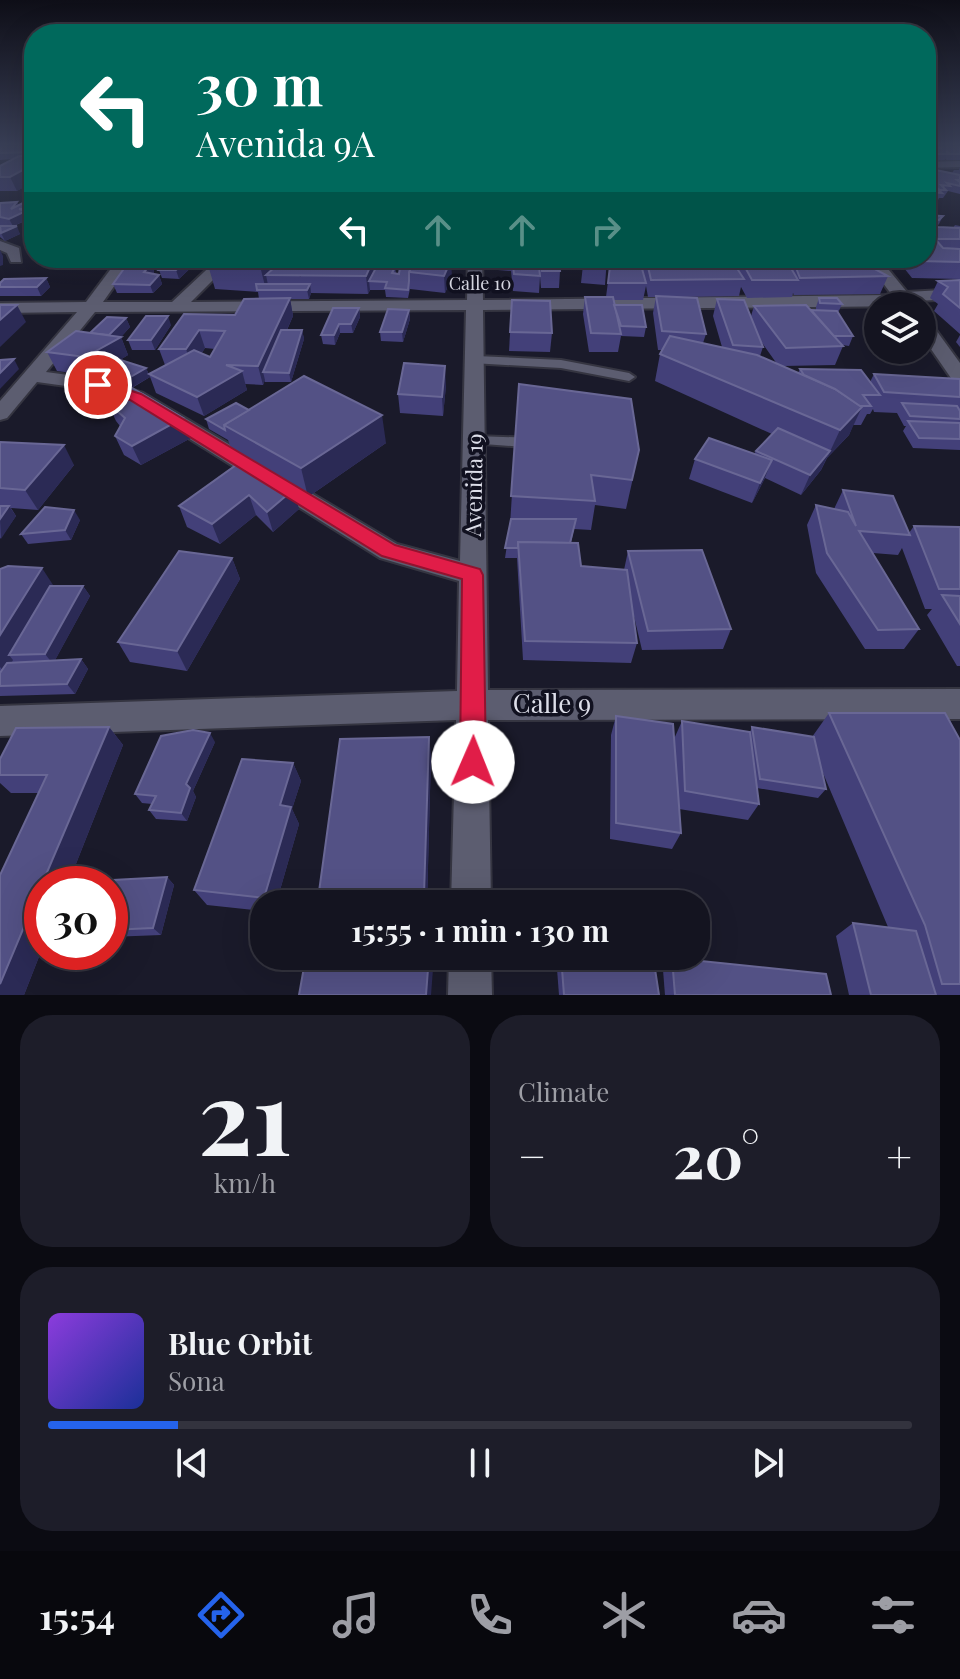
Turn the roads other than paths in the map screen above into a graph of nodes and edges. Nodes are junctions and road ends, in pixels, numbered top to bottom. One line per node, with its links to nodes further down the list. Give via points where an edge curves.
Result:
1 (0, 245): 2 (street, via 14,251)
2 (16, 259)
3 (120, 268): 13 (street)
4 (217, 268): 12 (street)
5 (475, 268): 11 (street, Avenida 19)
6 (879, 268): 7 (street)
7 (899, 292)
8 (960, 294): 9 (street, Calle 10)
9 (936, 298)
10 (864, 302): 11 (street, Calle 10)
11 (476, 304): 12 (street, Calle 10); 16 (street, Avenida 19)
12 (177, 306): 13 (street, Calle 10)
13 (91, 307): 14 (street, Calle 10); 17 (street)
14 (0, 308)
15 (936, 343): 19 (street)
16 (476, 360): 18 (lane, via 561,364); 21 (street, Avenida 19)
17 (35, 376): 20 (street); 23 (street, via 98,385 136,397 389,551)
18 (629, 377)
19 (960, 377)
20 (0, 414)
21 (475, 440): 22 (lane); 23 (street, Avenida 19)
22 (554, 444)
23 (473, 575): 25 (street, Avenida 19)
24 (960, 704): 25 (street, Calle 9)
25 (474, 705): 26 (street, Calle 9); 27 (street, Avenida 19)
26 (0, 721)
27 (471, 890)
28 (470, 970): 29 (street)
29 (470, 995)

